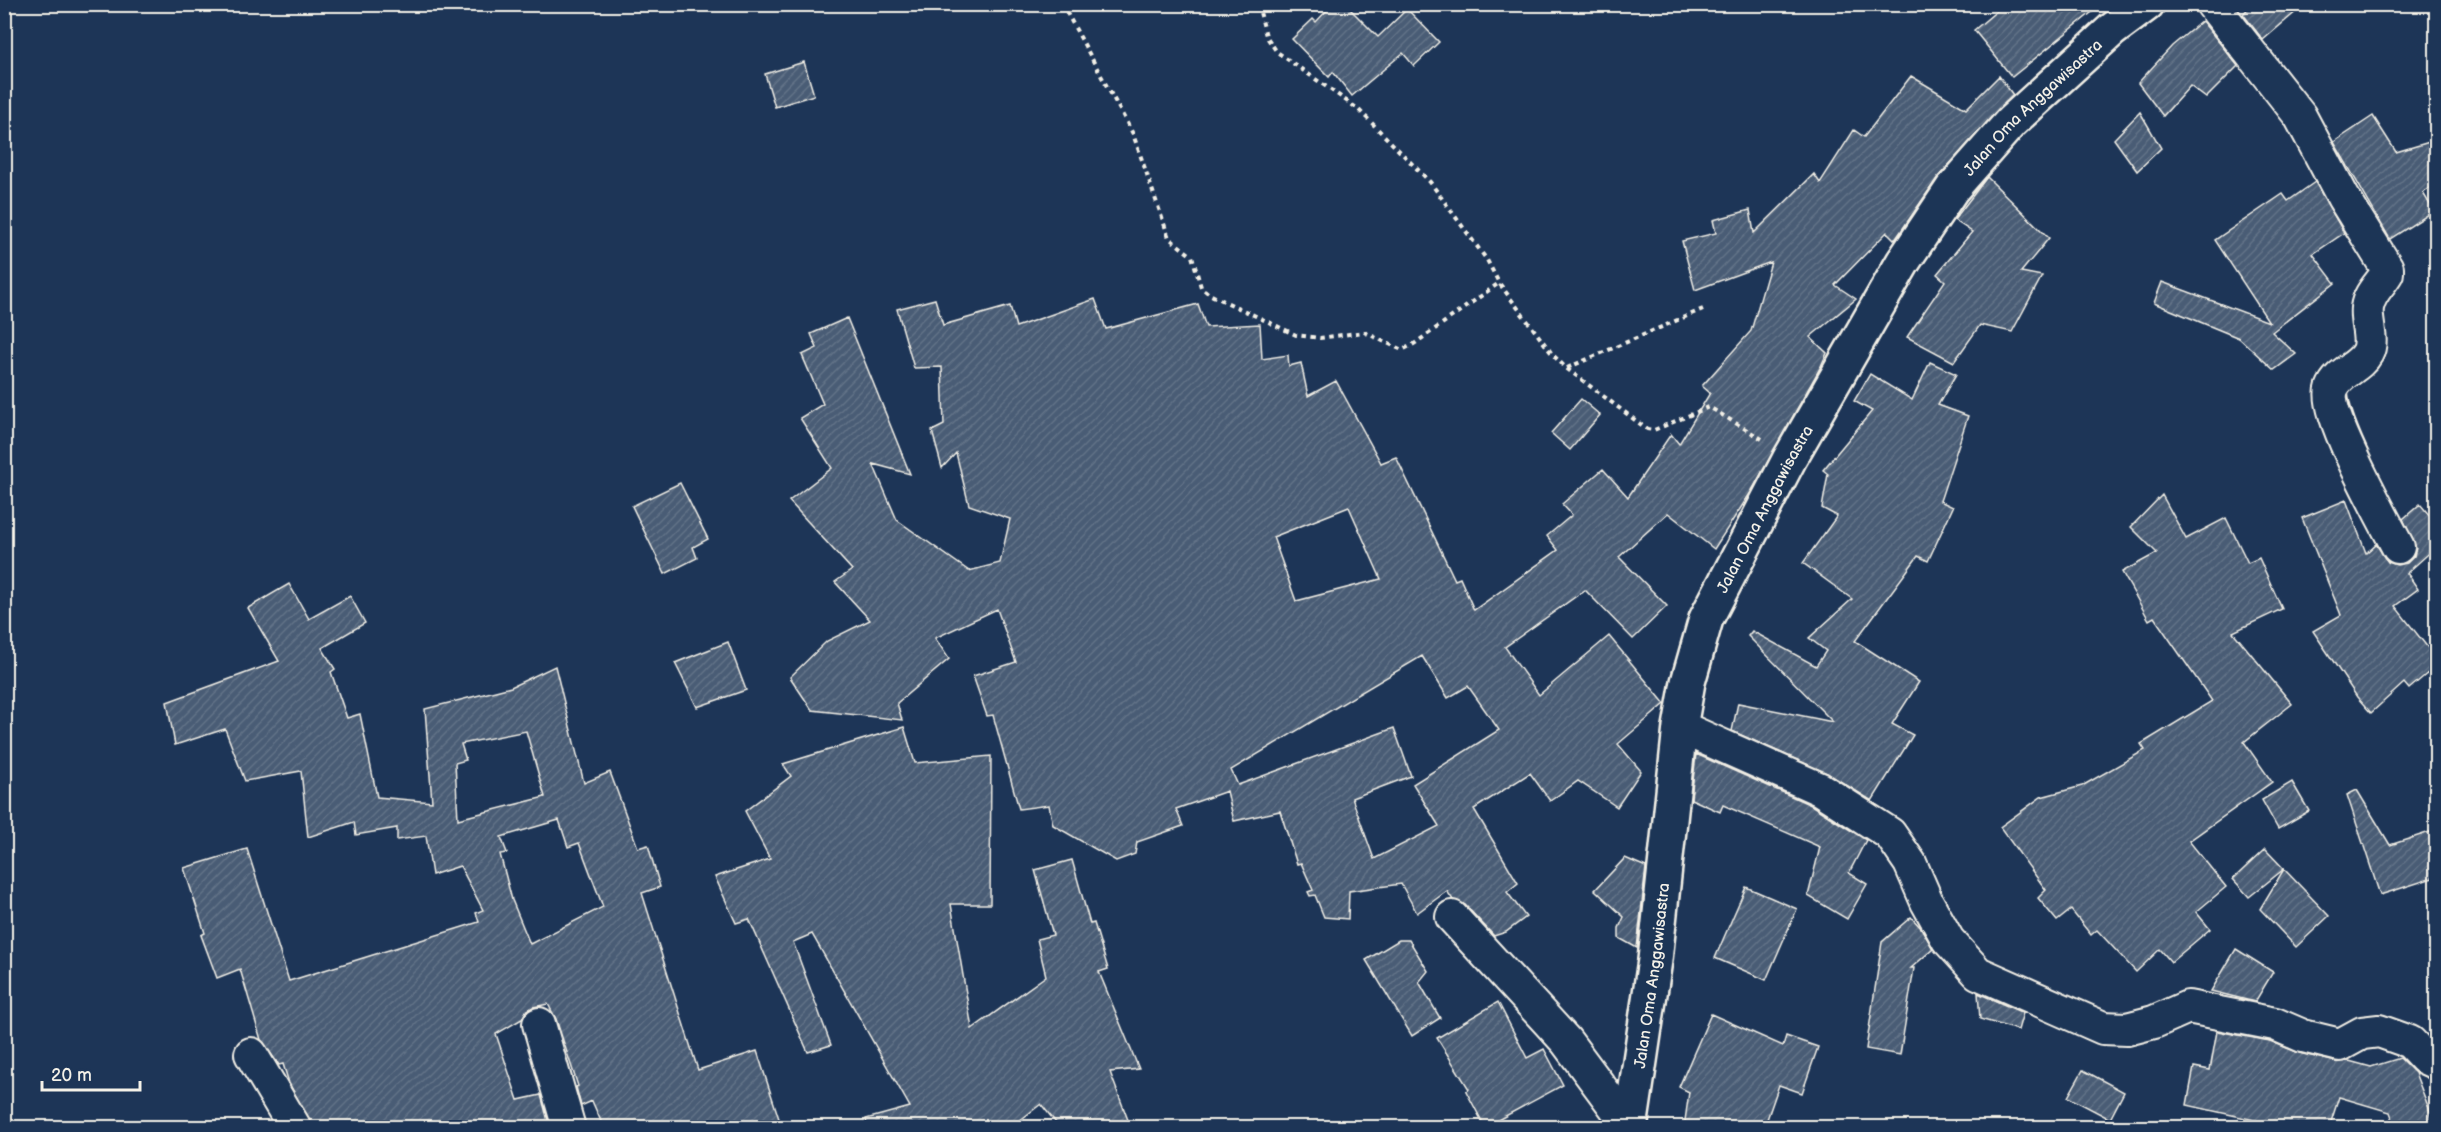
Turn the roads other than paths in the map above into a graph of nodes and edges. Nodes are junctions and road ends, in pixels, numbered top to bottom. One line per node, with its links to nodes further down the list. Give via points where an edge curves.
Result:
1 (2147, 4): 4 (main road, Jalan Oma Anggawisastra, via 2112,30 2011,122 1952,189 1903,262 1790,458 1706,619)
2 (2212, 4): 3 (street, via 2300,116 2387,268 2368,303 2367,354 2340,376 2331,395 2331,406)
3 (2398, 547)
4 (1680, 727): 8 (street, via 1820,789 1890,834 1910,863 1948,940 1978,973 2027,995 2103,1028 2127,1029 2188,1007 2275,1024 2340,1045 2362,1033 2379,1031 2410,1042 2425,1058); 9 (main road, Jalan Oma Anggawisastra, via 1655,960)
5 (1452, 916): 9 (street, via 1566,1041)
6 (539, 1023): 11 (street)
7 (251, 1054): 10 (street)
8 (2436, 1063)
9 (1630, 1127)
10 (295, 1128)
11 (569, 1128)

